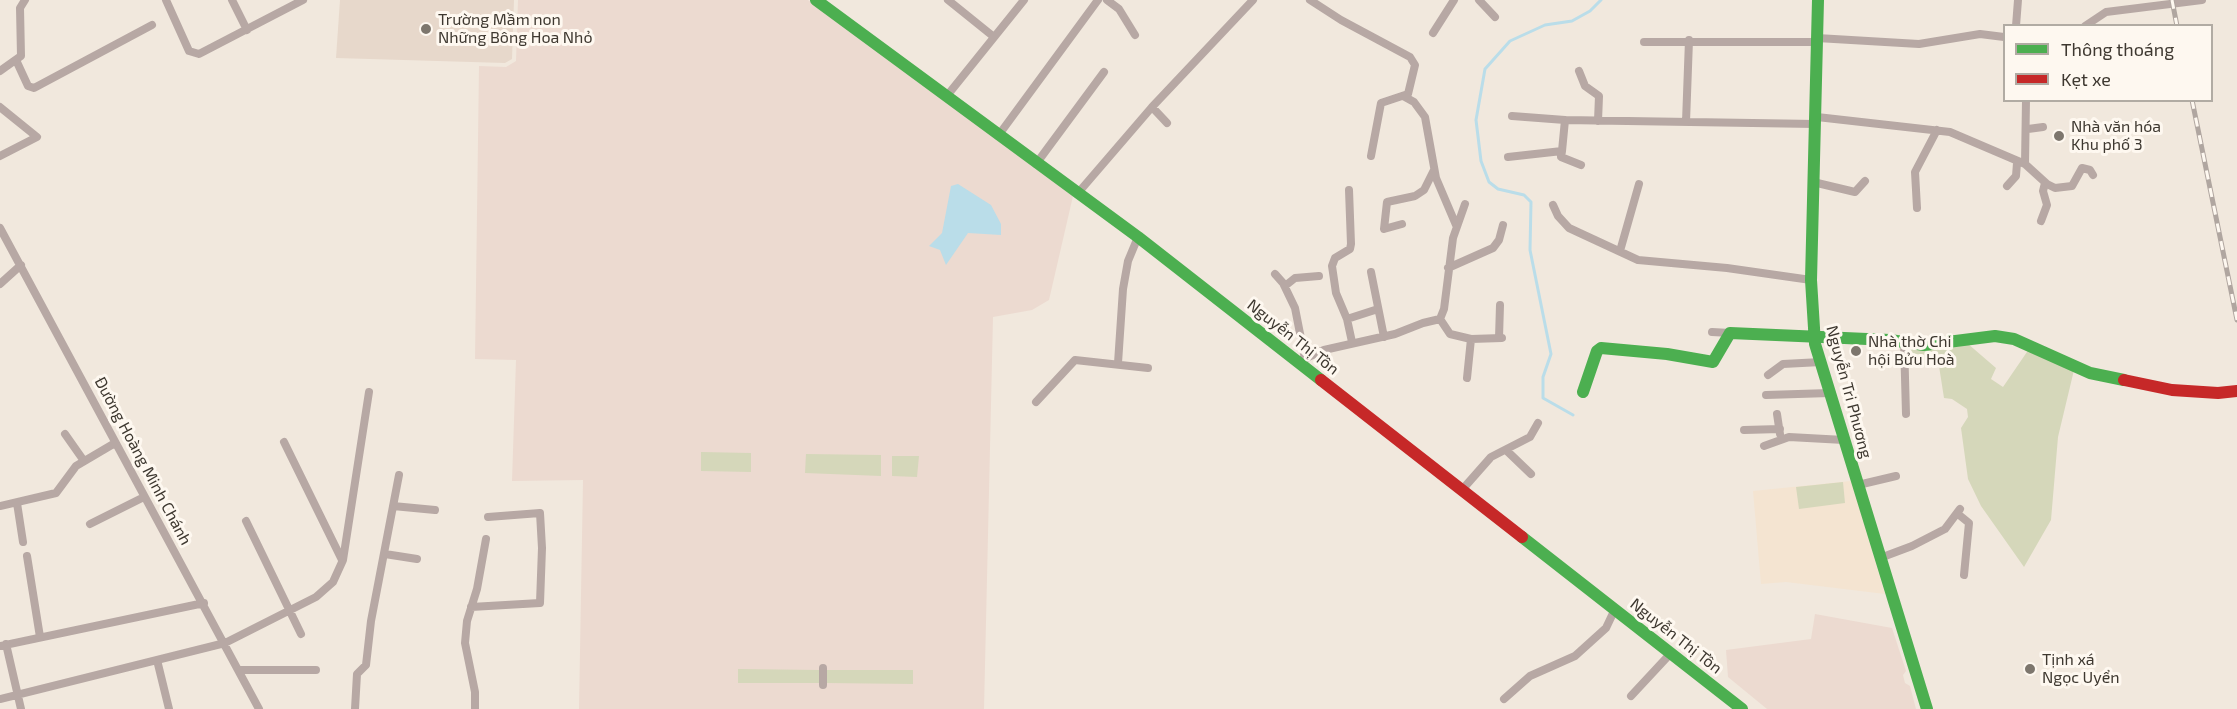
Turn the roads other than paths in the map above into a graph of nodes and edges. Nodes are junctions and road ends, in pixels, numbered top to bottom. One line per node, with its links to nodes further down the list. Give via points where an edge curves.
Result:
1 (25, 0): 29 (street, via 20,8 21,56)
2 (166, 0): 21 (street, via 191,53 202,54)
3 (232, 0): 21 (street)
4 (303, 0): 21 (street)
5 (816, 0): 33 (street, Nguyễn Thị Tồn)
6 (948, 0): 25 (street)
7 (1024, 0): 25 (street)
8 (1098, 0): 47 (street)
9 (1107, 0): 23 (street)
10 (1253, 0): 37 (street)
11 (1310, 0): 34 (street, via 1410,57 1415,65)
12 (1454, 0): 22 (street)
13 (1479, 0): 17 (street)
14 (1818, 0): 27 (street, Nguyễn Tri Phương)
15 (2018, 0): 18 (street)
16 (2202, 0): 19 (street, via 2106,12)
17 (1495, 17)
18 (2016, 24)
19 (2088, 24)
20 (152, 25): 29 (street, via 34,88 28,86)
21 (247, 30)
22 (1432, 33)
23 (1135, 35)
24 (2003, 37): 27 (street, via 1980,34 1919,44)
25 (994, 38): 33 (street)
26 (1689, 40): 27 (street); 28 (street); 42 (street)
27 (1817, 40): 41 (street, Nguyễn Tri Phương)
28 (1644, 42)
29 (16, 60): 30 (street)
30 (0, 71)
31 (1579, 71): 40 (street, via 1585,86 1599,96)
32 (1104, 72): 52 (street)
33 (946, 97): 47 (street, Nguyễn Thị Tồn)
34 (1405, 97): 50 (street, via 1381,103); 55 (street, via 1425,117)
35 (2026, 102): 45 (street)
36 (0, 107): 49 (street, via 37,137)
37 (1152, 107): 43 (street); 63 (street)
38 (1512, 116): 39 (street)
39 (1565, 120): 40 (street); 48 (street)
40 (1598, 121): 42 (street)
41 (1816, 121): 42 (street); 46 (street); 58 (street, Nguyễn Tri Phương)
42 (1686, 122)
43 (1167, 123)
44 (2043, 128): 45 (street)
45 (2028, 129): 53 (street)
46 (1937, 130): 53 (street, via 1959,134); 66 (street, via 1915,172)
47 (998, 136): 52 (street, Nguyễn Thị Tồn)
48 (1562, 151): 51 (street); 54 (street, via 1562,157)
49 (0, 156)
50 (1371, 156)
51 (1509, 157)
52 (1036, 164): 63 (street, Nguyễn Thị Tồn)
53 (2021, 164): 59 (street); 61 (street)
54 (1581, 165)
55 (1435, 169): 68 (street, via 1425,190 1387,202 1384,229); 69 (street)
56 (2093, 175): 59 (street, via 2082,168 2072,186 2062,189)
57 (1865, 181): 58 (street, via 1855,192)
58 (1813, 182): 79 (street, Nguyễn Tri Phương)
59 (2045, 183): 67 (street, via 2047,205)
60 (1639, 184): 73 (street)
61 (2007, 186)
62 (1349, 190): 84 (street, via 1350,249 1335,258 1332,266 1336,293)
63 (1078, 193): 72 (street, Nguyễn Thị Tồn)
64 (1465, 204): 69 (street)
65 (1553, 205): 73 (street, via 1569,228)
66 (1917, 208)
67 (2041, 221)
68 (1402, 224)
69 (1456, 225): 75 (street)
70 (1503, 225): 75 (street, via 1493,248)
71 (0, 228): 74 (street, Đường Hoàng Minh Chánh)
72 (1138, 237): 93 (street, Nguyễn Thị Tồn); 95 (street, via 1123,289)
73 (1620, 251): 79 (street, via 1638,260)
74 (21, 265): 80 (street); 113 (street, Đường Hoàng Minh Chánh)
75 (1448, 268): 85 (street)
76 (1371, 272): 83 (street)
77 (1275, 274): 81 (street)
78 (1319, 276): 81 (street, via 1295,278)
79 (1811, 280): 88 (street, Nguyễn Tri Phương)
80 (0, 284)
81 (1285, 286): 93 (street, via 1298,319)
82 (1500, 305): 90 (street, via 1501,338)
83 (1378, 309): 84 (street); 89 (street)
84 (1347, 319): 92 (street)
85 (1440, 319): 89 (street); 90 (street, via 1450,334)
86 (1712, 332): 87 (street)
87 (1730, 333): 88 (street); 100 (street, via 1713,362 1601,348)
88 (1814, 335): 91 (street); 94 (street, Nguyễn Tri Phương)
89 (1384, 337): 92 (street)
90 (1471, 339): 98 (street)
91 (1904, 341): 101 (street, via 1938,345 1973,338 2007,338 2090,373 2172,390); 106 (street)
92 (1352, 342): 93 (street)
93 (1302, 360): 121 (street, Nguyễn Thị Tồn)
94 (1821, 362): 97 (street, via 1783,364); 102 (street, Nguyễn Tri Phương)
95 (1118, 363): 96 (street); 104 (street, via 1081,359 1071,362)
96 (1148, 369)
97 (1768, 375)
98 (1467, 378)
99 (369, 392): 136 (street)
100 (1582, 392)
101 (2237, 392)
102 (1830, 393): 103 (street); 111 (street, Nguyễn Tri Phương)
103 (1766, 395)
104 (1036, 402)
105 (1777, 414): 109 (street)
106 (1906, 414)
107 (1538, 423): 115 (street, via 1530,437)
108 (1744, 430): 109 (street)
109 (1780, 433): 111 (street); 114 (street)
110 (65, 435): 116 (street)
111 (1844, 440): 120 (street, Nguyễn Tri Phương)
112 (284, 442): 136 (street)
113 (115, 443): 116 (street); 122 (street, Đường Hoàng Minh Chánh)
114 (1764, 446)
115 (1506, 450): 117 (street); 121 (street, via 1491,457)
116 (84, 461): 123 (street, via 72,470 56,493)
117 (1531, 474)
118 (399, 475): 125 (street)
119 (1896, 476): 120 (street)
120 (1858, 485): 134 (street, Nguyễn Tri Phương)
121 (1461, 491): 140 (street, Nguyễn Thị Tồn)
122 (144, 497): 129 (street); 138 (street, Đường Hoàng Minh Chánh)
123 (17, 503): 124 (street); 131 (street)
124 (0, 506)
125 (393, 506): 126 (street); 132 (street)
126 (435, 510)
127 (488, 517): 139 (street, via 540,513 540,603)
128 (246, 521): 141 (street)
129 (90, 524)
130 (486, 539): 139 (street)
131 (23, 542)
132 (385, 554): 135 (street); 159 (street, via 366,664 357,674)
133 (27, 556): 143 (street)
134 (1880, 558): 137 (street, via 1945,529 1959,512 1969,523); 162 (street, Nguyễn Tri Phương)
135 (417, 559)
136 (343, 560): 141 (street, via 333,582)
137 (1964, 575)
138 (204, 603): 143 (street); 144 (street, Đường Hoàng Minh Chánh)
139 (471, 607): 160 (street, via 465,643)
140 (1615, 609): 146 (street, Nguyễn Thị Tồn); 155 (street, via 1606,628 1575,656 1530,676)
141 (290, 611): 142 (street); 144 (street)
142 (301, 634)
143 (40, 638): 145 (street)
144 (225, 643): 147 (street); 149 (street, Đường Hoàng Minh Chánh)
145 (3, 645): 152 (street)
146 (1671, 653): 153 (street); 161 (street, Nguyễn Thị Tồn)
147 (157, 660): 152 (street); 157 (street)
148 (823, 668): 151 (street)
149 (238, 670): 150 (street); 158 (street, Đường Hoàng Minh Chánh)
150 (316, 670)
151 (823, 685)
152 (17, 695): 154 (street); 156 (street)
153 (1631, 696)
154 (0, 699)
155 (1504, 699)
156 (21, 709)
157 (169, 709)
158 (259, 709)
159 (355, 709)
160 (475, 709)
161 (1742, 709)
162 (1927, 709)

